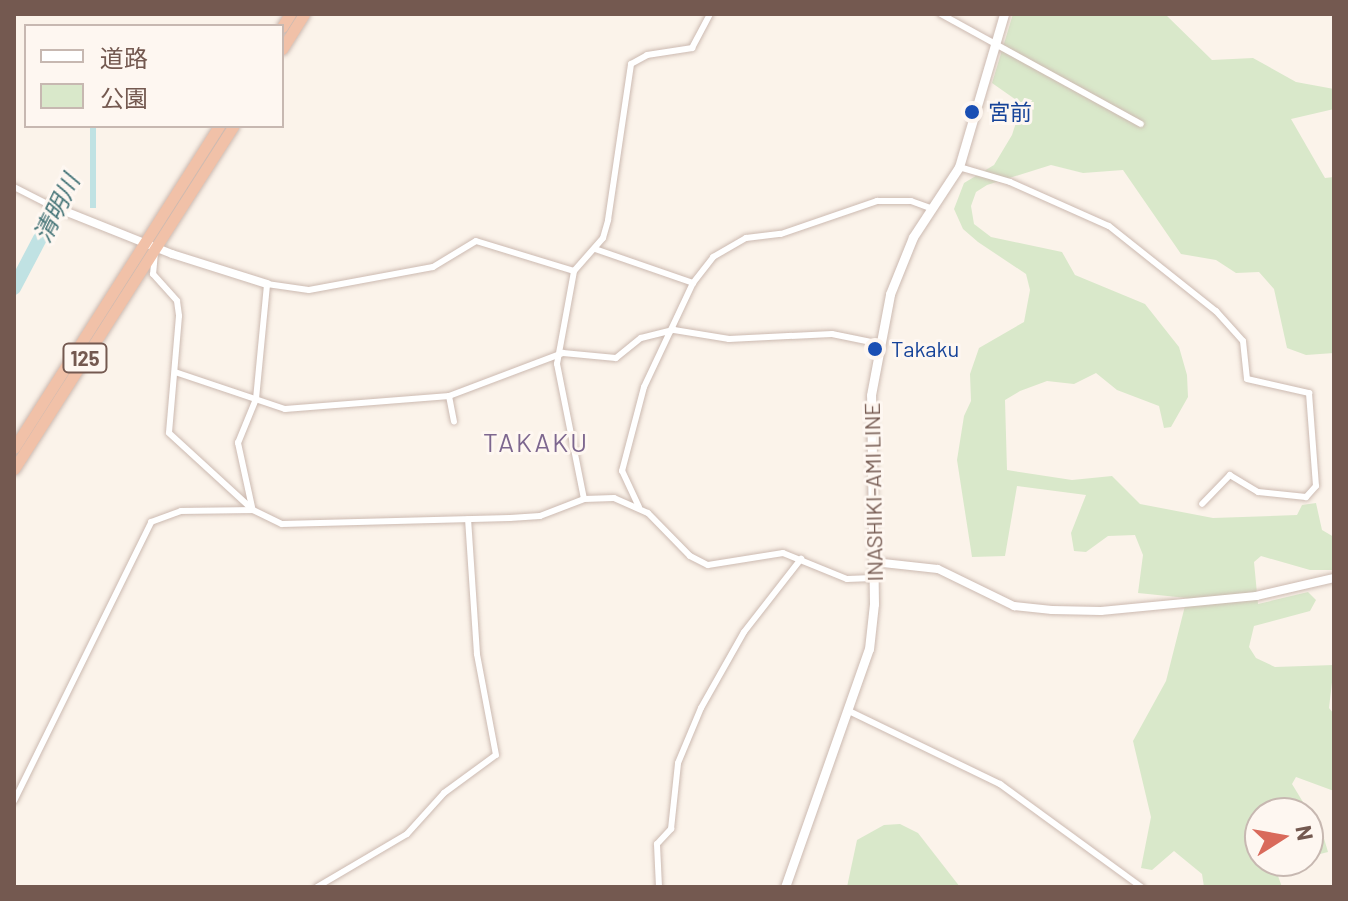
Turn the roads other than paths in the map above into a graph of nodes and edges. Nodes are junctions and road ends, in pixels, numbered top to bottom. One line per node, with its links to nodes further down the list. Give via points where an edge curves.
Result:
1 (304, 14): 6 (highway)
2 (710, 14): 15 (street, via 692,48 636,59 627,71 608,220)
3 (941, 14): 5 (street)
4 (1004, 14): 5 (main road, INASHIKI-AMI LINE)
5 (995, 45): 7 (street); 10 (main road, INASHIKI-AMI LINE)
6 (284, 46)
7 (1141, 124)
8 (218, 128): 14 (highway, 125)
9 (232, 128): 14 (highway, 125)
10 (959, 167): 13 (main road, INASHIKI-AMI LINE); 29 (street, via 1010,182 1109,226 1216,311 1243,341 1247,379 1309,393 1316,486 1311,492 1306,497 1258,492 1230,475)
11 (14, 187): 12 (street)
12 (47, 204): 14 (street)
13 (933, 209): 17 (street, via 911,201 877,201 781,234 746,238 713,257); 20 (main road, INASHIKI-AMI LINE, via 895,275)
14 (150, 245): 18 (street); 22 (street, via 153,274 177,301); 26 (highway, 125); 27 (highway, 125)
15 (595, 249): 16 (street); 17 (street)
16 (574, 271): 18 (street, via 476,241 433,267 334,288); 21 (street)
17 (693, 283): 19 (street)
18 (267, 284): 24 (street)
19 (674, 330): 20 (street, via 729,339 832,334); 21 (street, via 641,338 616,358); 30 (street, via 644,387 624,457 623,479)
20 (881, 344): 34 (main road, INASHIKI-AMI LINE, via 870,422)
21 (563, 353): 23 (street); 28 (street, via 557,364)
22 (175, 372): 24 (street); 31 (street, via 169,433)
23 (449, 396): 24 (street, via 285,409); 25 (street)
24 (256, 399): 31 (street, via 238,443)
25 (454, 422)
26 (14, 448)
27 (14, 469)
28 (584, 499): 30 (street, via 614,498); 32 (street, via 540,516)
29 (1202, 504)
30 (639, 507): 33 (street, via 690,556 708,565 776,553)
31 (253, 510): 32 (street, via 294,526); 38 (street, via 181,511 151,522)
32 (468, 519): 39 (street, via 477,654 496,755 444,793 407,834)
33 (801, 559): 35 (street, via 847,579); 40 (street, via 744,632 701,708 678,763 671,829 657,844)
34 (874, 562): 35 (main road, INASHIKI-AMI LINE); 36 (street, via 938,569 1014,606 1052,610 1101,611 1256,596)
35 (873, 578): 37 (main road, INASHIKI-AMI LINE, via 869,649)
36 (1334, 578)
37 (849, 711): 41 (main road, INASHIKI-AMI LINE); 42 (street, via 1000,784)
38 (14, 801)
39 (317, 887)
40 (659, 887)
41 (785, 887)
42 (1141, 887)

